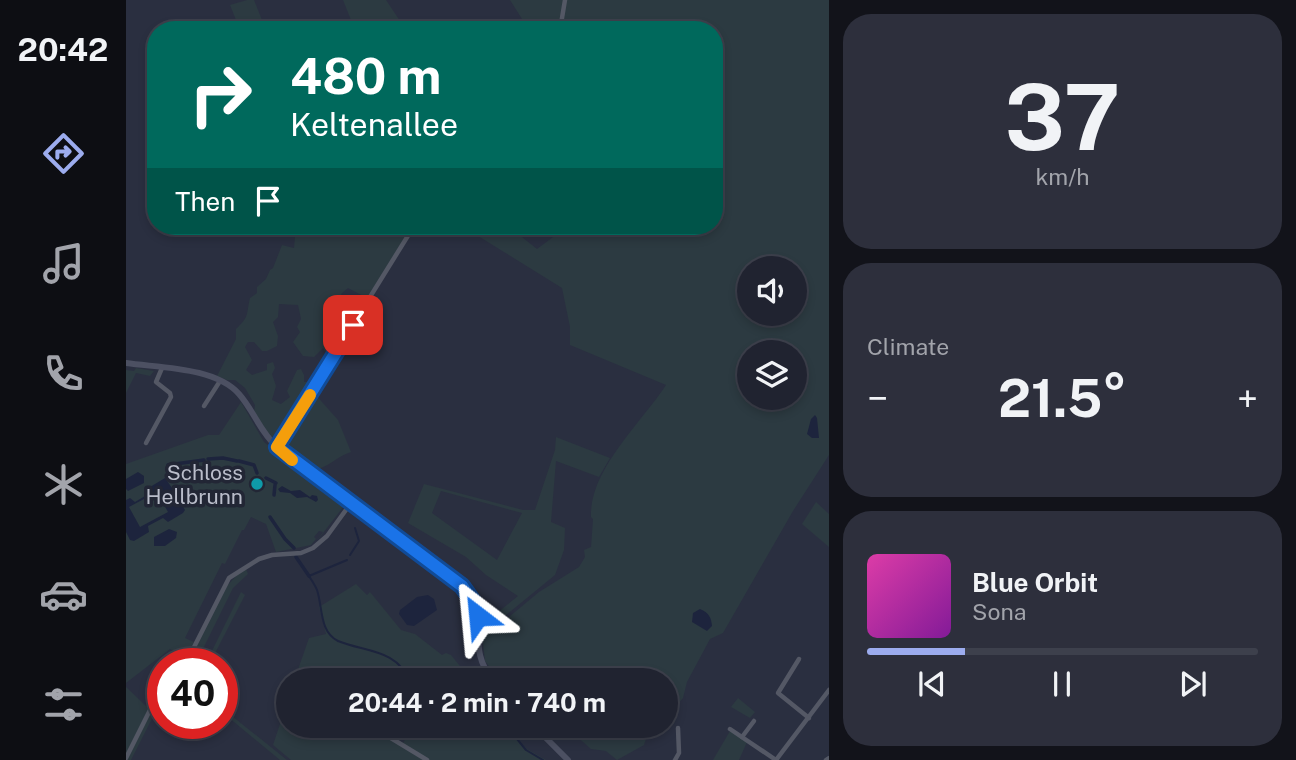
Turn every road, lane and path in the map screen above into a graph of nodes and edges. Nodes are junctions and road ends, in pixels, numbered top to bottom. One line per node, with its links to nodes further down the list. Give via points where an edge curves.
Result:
1 (565, 0): 2 (street)
2 (562, 21)
3 (408, 235): 9 (street)
4 (126, 363): 5 (street)
5 (162, 368): 6 (street); 8 (street, via 156,382 172,397)
6 (220, 380): 7 (street); 9 (street, via 238,393)
7 (204, 406)
8 (146, 443)
9 (277, 447): 10 (street)
10 (352, 503): 11 (street, via 313,548 258,559 234,574 224,584); 13 (street, via 468,594 478,612 479,657)
11 (193, 648)
12 (799, 659): 16 (street, via 778,693)
13 (485, 668)
14 (829, 690): 16 (street)
15 (147, 716): 23 (street)
16 (809, 719): 27 (street)
17 (754, 721): 20 (street)
18 (678, 729): 26 (street, via 680,753)
19 (730, 729): 20 (street)
20 (742, 737): 27 (street)
21 (390, 738): 24 (street)
22 (546, 738): 25 (street)
23 (126, 758)
24 (427, 760)
25 (568, 760)
26 (675, 760)
27 (776, 760)

